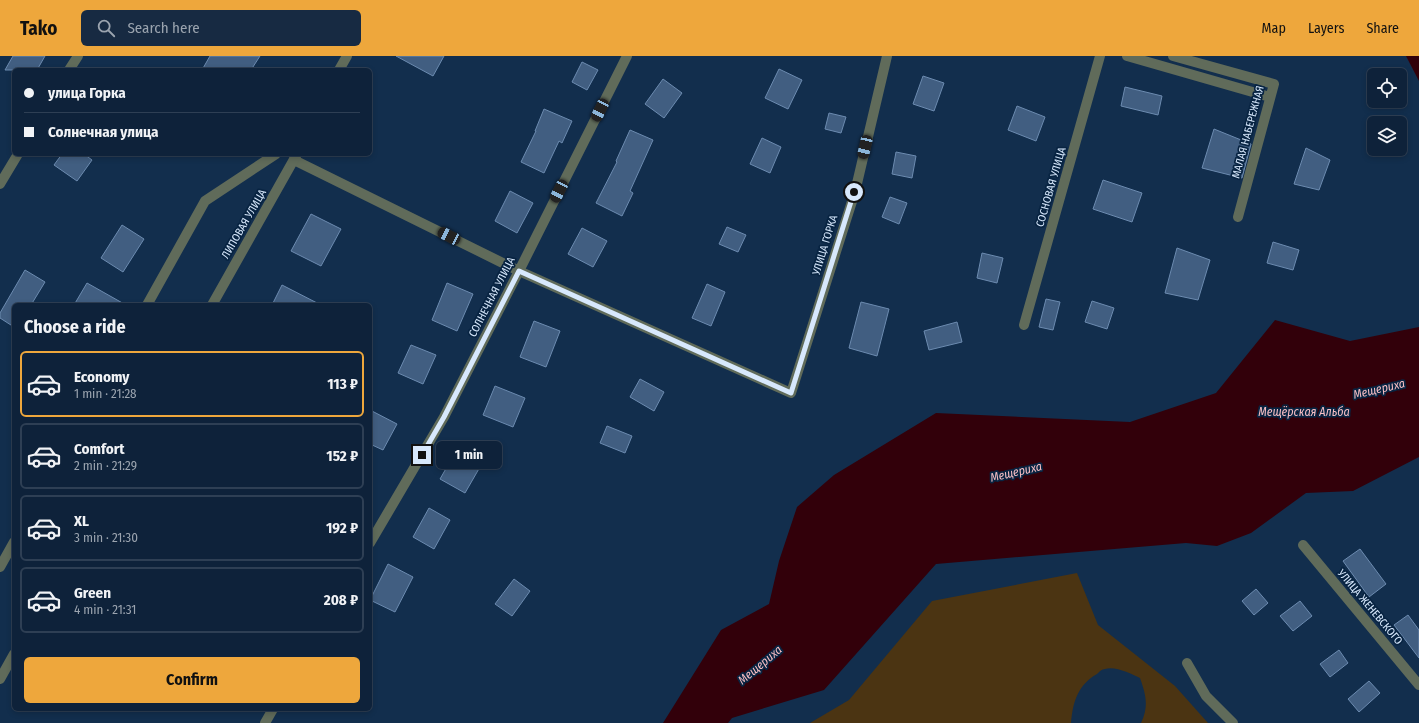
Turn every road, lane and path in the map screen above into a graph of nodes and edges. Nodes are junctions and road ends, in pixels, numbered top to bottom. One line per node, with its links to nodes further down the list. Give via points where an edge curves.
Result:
1 (78, 56): 8 (street)
2 (347, 56): 9 (street)
3 (626, 56): 16 (street, СОЛНЕЧНАЯ УЛИЦА)
4 (887, 56): 16 (street, УЛИЦА ГОРКА, via 854,192 791,393)
5 (1100, 56): 19 (street, СОСНОВАЯ УЛИЦА)
6 (1127, 56): 10 (street)
7 (1173, 56): 10 (street, МАЛАЯ НАБЕРЕЖНАЯ, via 1274,84)
8 (70, 68)
9 (340, 68)
10 (1270, 97): 15 (street, МАЛАЯ НАБЕРЕЖНАЯ)
11 (17, 156): 14 (street)
12 (273, 156): 17 (street, via 205,202)
13 (295, 157): 16 (street); 18 (street, ЛИПОВАЯ УЛИЦА)
14 (0, 184)
15 (1238, 217)
16 (519, 271): 20 (street, СОЛНЕЧНАЯ УЛИЦА, via 444,417)
17 (148, 303)
18 (213, 303)
19 (1024, 325)
20 (372, 540)
21 (1303, 545): 27 (street, УЛИЦА ЖЕНЕВСКОГО)
22 (12, 546): 23 (street)
23 (0, 567)
24 (12, 658): 26 (street)
25 (1187, 663): 30 (street, via 1206,696)
26 (0, 679)
27 (1419, 685)
28 (272, 711): 29 (street)
29 (265, 723)
30 (1233, 723)

